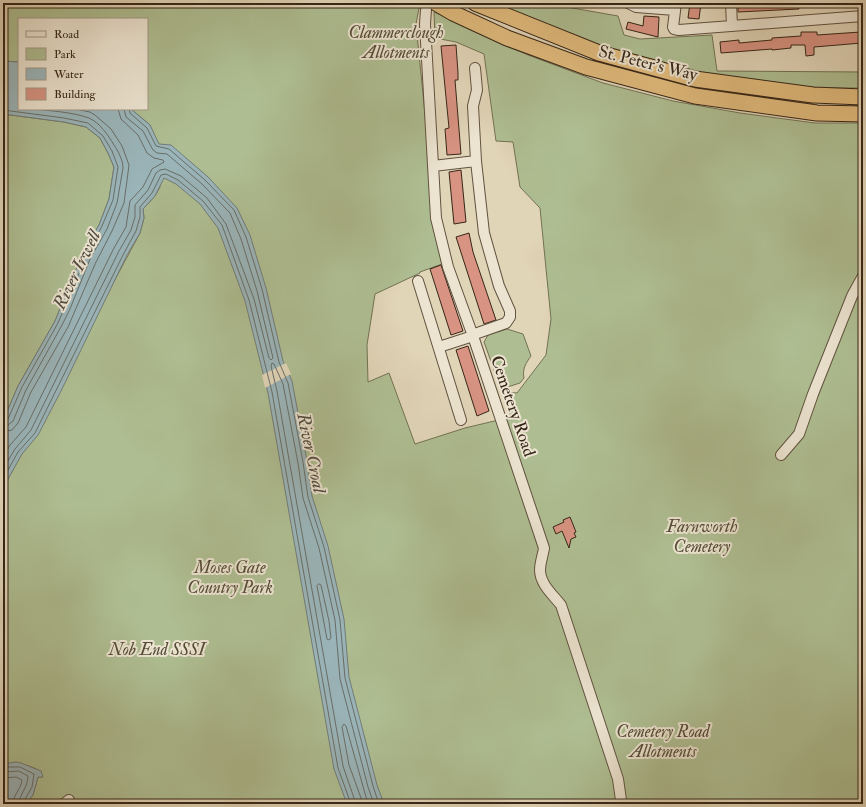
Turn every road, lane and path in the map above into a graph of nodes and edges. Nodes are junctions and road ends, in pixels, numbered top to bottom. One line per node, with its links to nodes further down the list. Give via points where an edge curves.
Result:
1 (475, 3): 9 (highway, St. Peter's Way, via 599,53 695,79 813,95)
2 (628, 3): 5 (street, via 636,7)
3 (731, 3): 7 (street)
4 (431, 6): 10 (highway, St. Peter's Way, via 586,67 695,96 817,113); 12 (street, Cemetery Road, via 425,24)
5 (676, 6): 7 (street, via 674,29)
6 (863, 16): 7 (street)
7 (732, 26)
8 (475, 68): 11 (street, via 477,90 473,106)
9 (863, 97)
10 (863, 114)
11 (476, 161): 12 (street); 15 (street, via 484,233 510,311 510,318 506,323)
12 (433, 166): 15 (street, Cemetery Road, via 436,218 448,267)
13 (863, 276): 18 (street, via 852,296 799,434)
14 (418, 281): 16 (street)
15 (472, 336): 16 (street); 19 (street, Cemetery Road, via 544,548 540,570 542,579 561,605 618,779)
16 (439, 347): 17 (street)
17 (461, 420)
18 (781, 455)
19 (621, 800)

